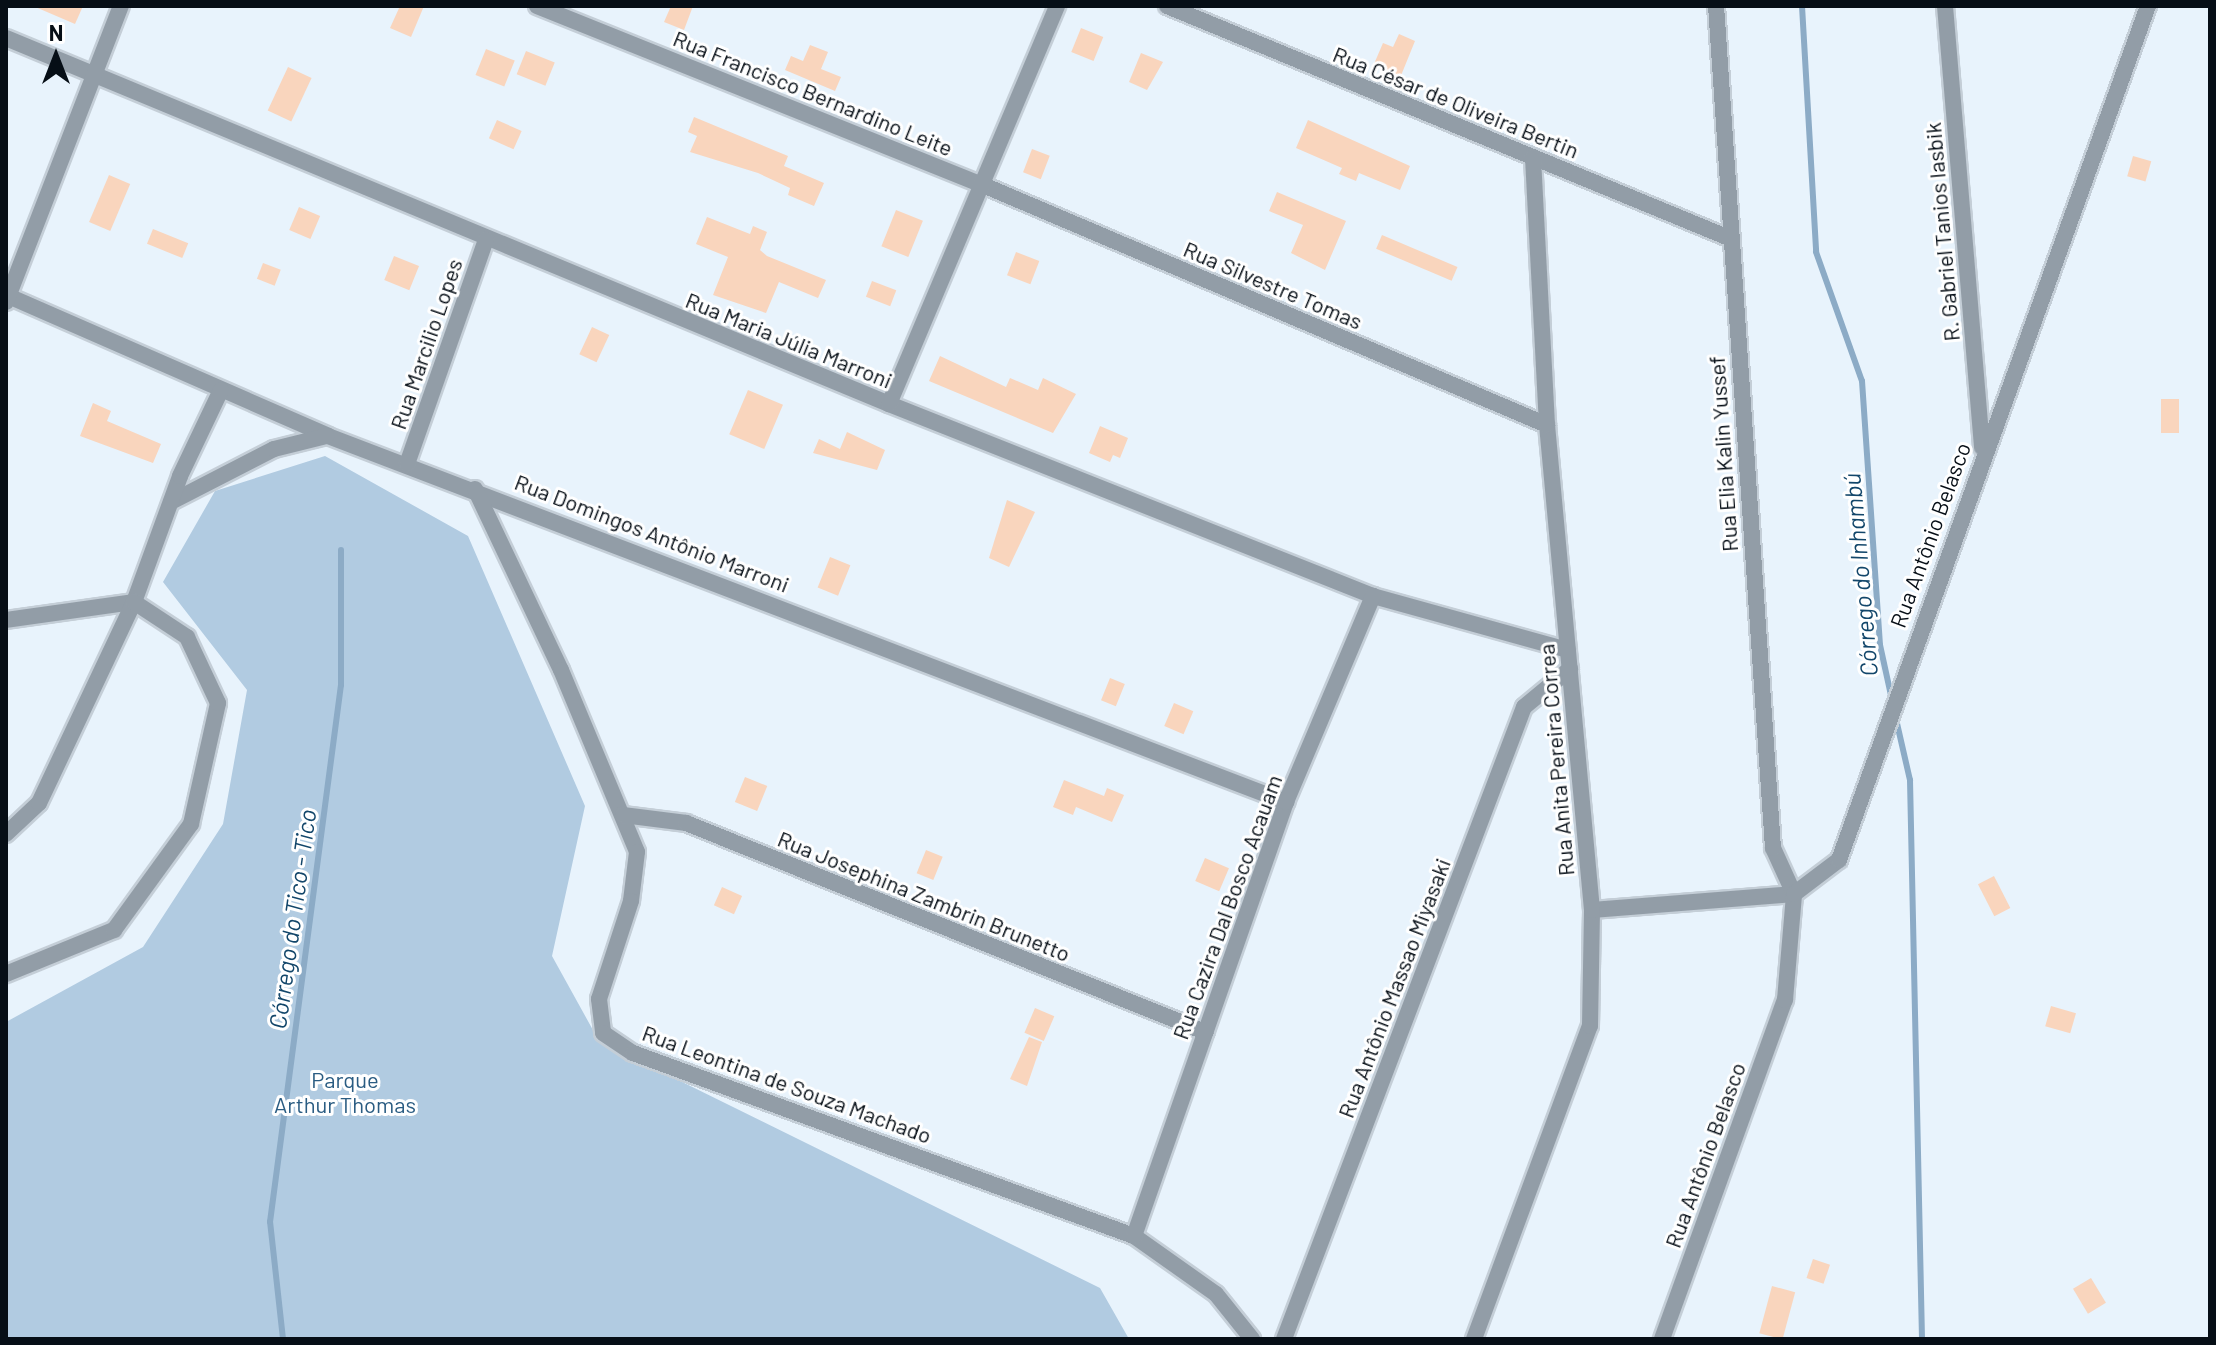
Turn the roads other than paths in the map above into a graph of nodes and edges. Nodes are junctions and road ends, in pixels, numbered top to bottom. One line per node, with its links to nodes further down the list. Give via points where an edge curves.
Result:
1 (121, 6): 9 (street)
2 (537, 6): 11 (street, Rua Francisco Bernardino Leite)
3 (1057, 6): 11 (street)
4 (1167, 6): 10 (street, Rua César de Oliveira Bertin)
5 (1716, 6): 12 (street, Rua Elia Kalin Yussef)
6 (1945, 6): 19 (street, R. Gabriel Tanios Iasbik)
7 (2148, 6): 19 (street, Rua Antônio Belasco)
8 (6, 38): 9 (street, Rua Maria Júlia Marroni)
9 (94, 77): 13 (street, Rua Maria Júlia Marroni); 14 (street)
10 (1533, 157): 12 (street, Rua César de Oliveira Bertin); 17 (street, Rua Anita Pereira Correa)
11 (983, 185): 16 (street); 17 (street, Rua Silvestre Tomas)
12 (1729, 238): 31 (street, Rua Elia Kalin Yussef, via 1773,848)
13 (486, 240): 16 (street, Rua Maria Júlia Marroni); 20 (street, Rua Marcilio Lopes)
14 (7, 298): 15 (street, Rua Domingos Antônio Marroni)
15 (221, 390): 18 (street, Rua Domingos Antônio Marroni); 22 (street)
16 (889, 404): 23 (street, Rua Maria Júlia Marroni)
17 (1547, 425): 26 (street, Rua Anita Pereira Correa)
18 (328, 436): 20 (street, Rua Domingos Antônio Marroni); 22 (street, via 274,449)
19 (1980, 460): 31 (street, Rua Antônio Belasco, via 1839,860)
20 (407, 464): 21 (street, Rua Domingos Antônio Marroni)
21 (475, 489): 28 (street, Rua Domingos Antônio Marroni); 29 (street, Rua Leontina de Souza Machado)
22 (171, 502): 24 (street)
23 (1373, 596): 26 (street, Rua Maria Júlia Marroni); 28 (street, Rua Cazira Dal Bosco Acauam)
24 (134, 602): 25 (street); 30 (street, via 39,803); 33 (street, via 187,637 218,703 191,824 114,930)
25 (6, 620)
26 (1568, 650): 27 (street, Rua Anita Pereira Correa)
27 (1570, 669): 32 (street, Rua Anita Pereira Correa); 37 (street, Rua Antônio Massao Miyasaki, via 1524,707)
28 (1286, 802): 34 (street, Rua Cazira Dal Bosco Acauam)
29 (623, 815): 34 (street, Rua Josephina Zambrin Brunetto, via 686,823); 35 (street, Rua Leontina de Souza Machado, via 638,864 599,999 603,1033 633,1053)
30 (6, 834)
31 (1794, 894): 32 (street); 39 (street, Rua Antônio Belasco, via 1785,1000)
32 (1592, 910): 38 (street, Rua Anita Pereira Correa, via 1590,1026)
33 (6, 974)
34 (1205, 1032): 35 (street, Rua Cazira Dal Bosco Acauam)
35 (1134, 1236): 36 (street, Rua Leontina de Souza Machado, via 1216,1294)
36 (1252, 1339)
37 (1284, 1339)
38 (1474, 1339)
39 (1662, 1339)

